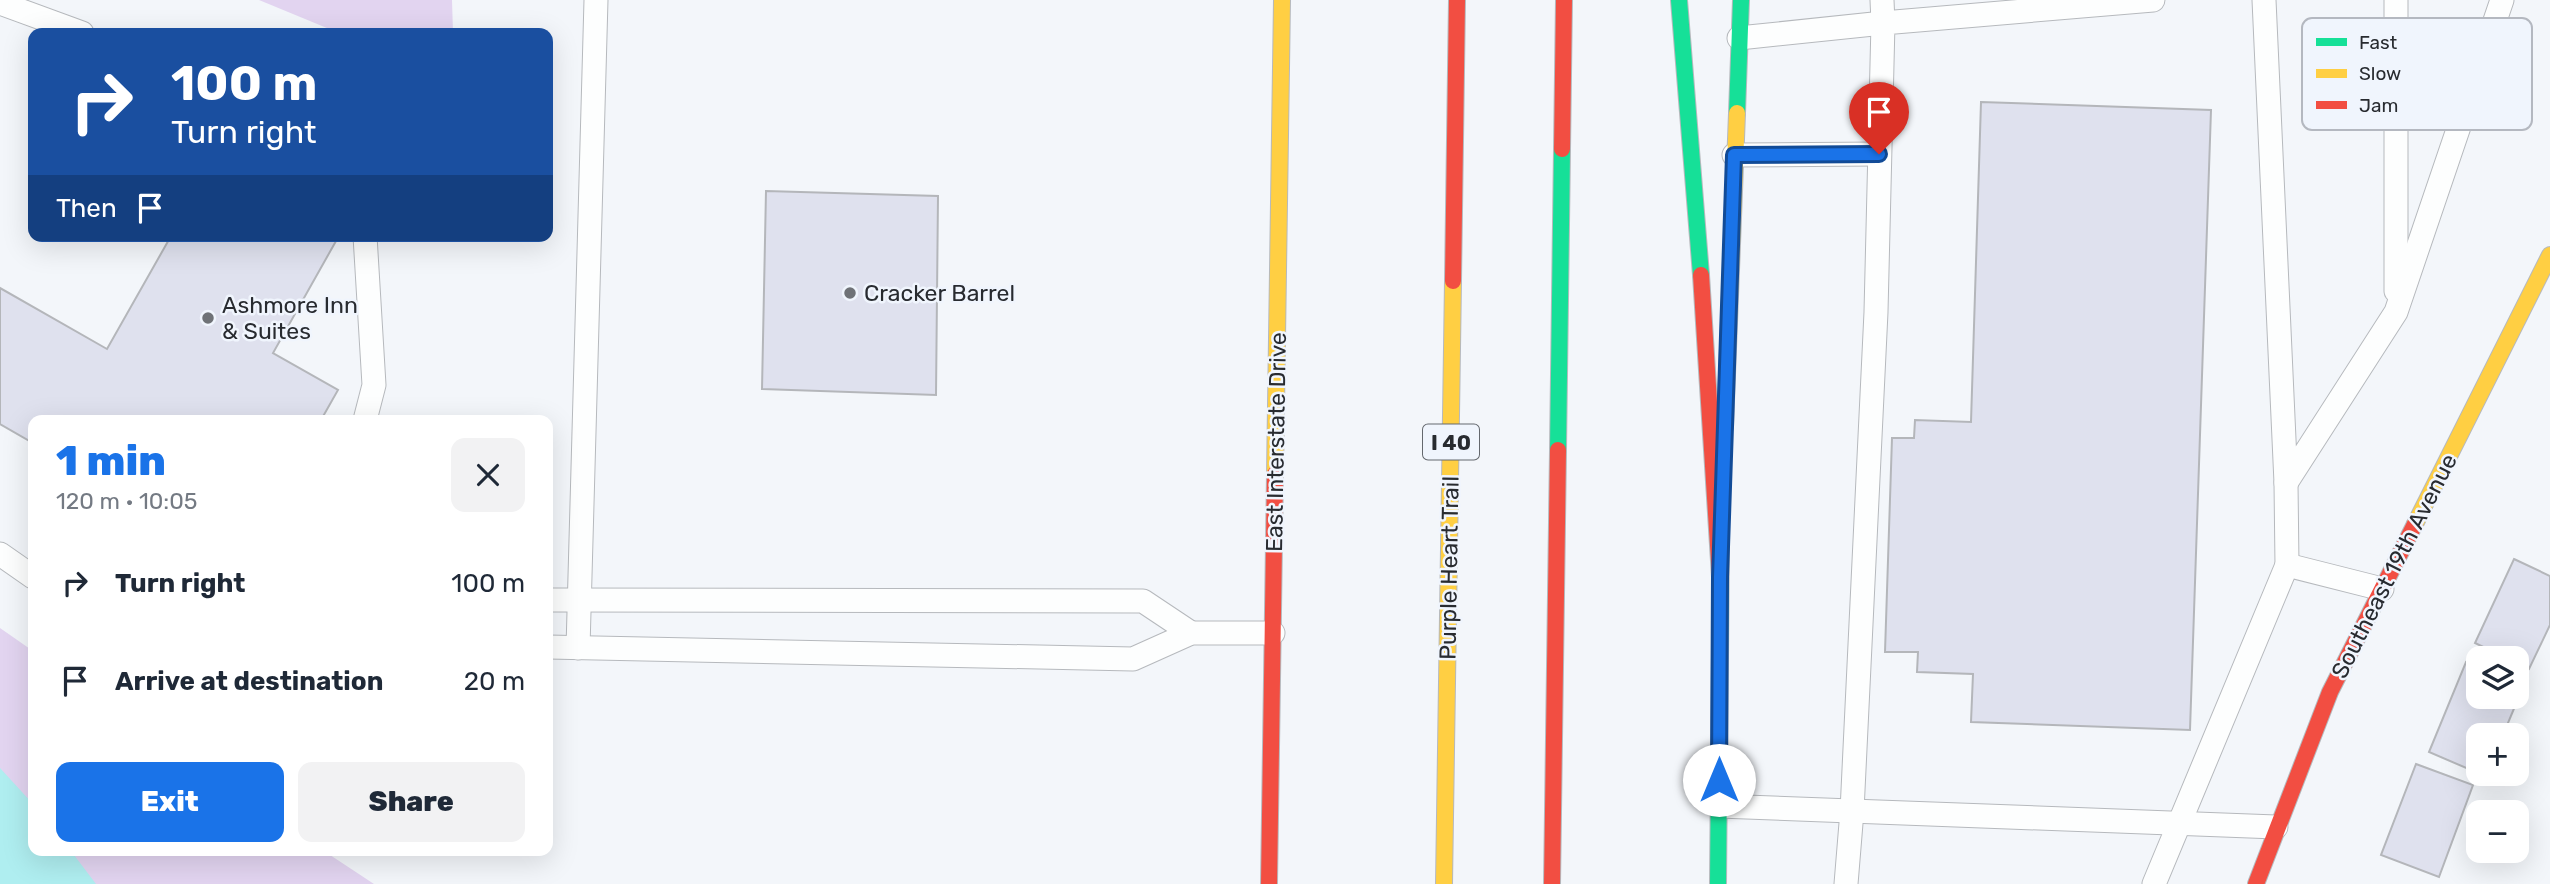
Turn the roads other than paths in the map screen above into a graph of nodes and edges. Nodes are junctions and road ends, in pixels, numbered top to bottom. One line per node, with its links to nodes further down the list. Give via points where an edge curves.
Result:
1 (596, 0): 32 (lane)
2 (1282, 0): 34 (main road, East Interstate Drive)
3 (1457, 0): 42 (main road, Purple Heart Trail / I 40)
4 (1564, 0): 43 (main road)
5 (1679, 0): 29 (main road, via 1698,205)
6 (1741, 0): 16 (main road)
7 (2153, 0): 12 (lane)
8 (2264, 0): 25 (lane)
9 (2396, 0): 13 (lane)
10 (2502, 0): 14 (lane)
11 (0, 3): 15 (lane)
12 (1882, 11): 16 (lane); 19 (lane)
13 (2396, 18)
14 (2496, 18)
15 (68, 28)
16 (1739, 38): 20 (main road)
17 (2396, 130): 23 (lane)
18 (2458, 130): 23 (lane)
19 (1879, 154): 20 (lane); 38 (lane)
20 (1734, 155): 29 (main road)
21 (365, 242): 24 (lane, via 374,385)
22 (2550, 255): 30 (main road, Southeast 19th Avenue)
23 (2396, 312): 25 (lane)
24 (366, 415)
25 (2286, 483): 27 (lane)
26 (0, 554): 28 (lane)
27 (2287, 565): 30 (lane); 39 (lane)
28 (28, 574)
29 (1720, 577): 37 (main road)
30 (2382, 589): 40 (main road, Southeast 19th Avenue, via 2330,692)
31 (553, 600): 32 (lane)
32 (579, 600): 33 (lane, via 1143,601); 36 (lane)
33 (1191, 633): 34 (lane); 36 (lane, via 1133,659)
34 (1273, 634): 41 (main road, East Interstate Drive)
35 (553, 648): 36 (lane)
36 (578, 648)
37 (1719, 806): 38 (lane); 44 (main road)
38 (1852, 811): 39 (lane); 45 (lane)
39 (2180, 824): 40 (lane); 46 (lane)
40 (2276, 827): 47 (main road, Southeast 19th Avenue)
41 (1269, 884)
42 (1444, 884)
43 (1552, 884)
44 (1718, 884)
45 (1846, 884)
46 (2154, 884)
47 (2256, 884)

